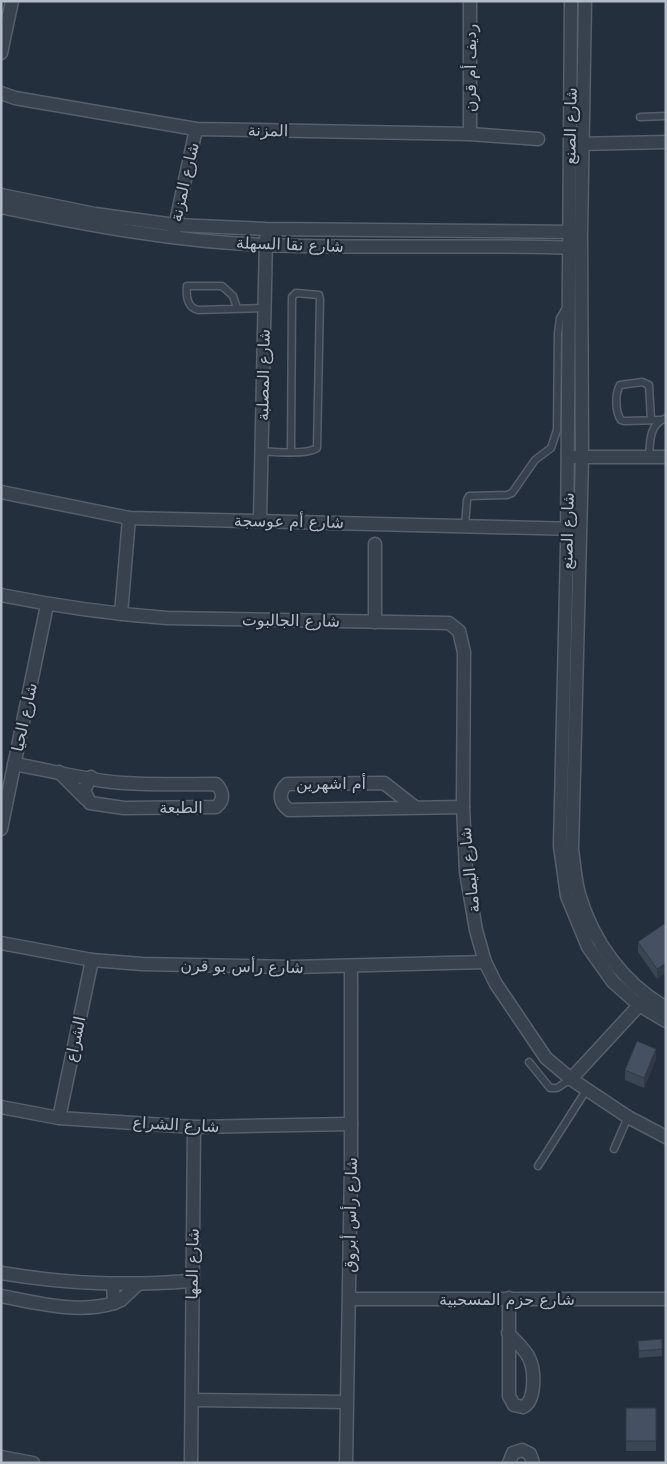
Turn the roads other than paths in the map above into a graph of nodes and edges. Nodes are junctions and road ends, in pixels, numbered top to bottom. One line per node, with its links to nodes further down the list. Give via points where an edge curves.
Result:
1 (12, 1): 5 (street)
2 (470, 1): 10 (street, رديف أم قرن)
3 (571, 1): 13 (street, شارع الصنع)
4 (585, 1): 14 (street, شارع الصنع)
5 (1, 53)
6 (1, 93): 9 (street, المزنة)
7 (666, 116): 8 (lane)
8 (640, 117)
9 (196, 129): 10 (street, المزنة); 18 (street, شارع المزنة)
10 (470, 134): 11 (street, المزنة)
11 (538, 139)
12 (666, 142): 14 (street)
13 (570, 144): 14 (street); 19 (street, شارع الصنع)
14 (584, 144): 19 (street, شارع الصنع)
15 (1, 194): 18 (street, شارع نقا السهلة)
16 (1, 207): 18 (street, شارع نقا السهلة, via 91,225)
17 (266, 229): 18 (street, شارع نقا السهلة); 19 (street, شارع نقا السهلة); 20 (street, شارع المصلبة)
18 (174, 230): 20 (street, شارع نقا السهلة)
19 (575, 232): 21 (street, شارع الصنع)
20 (265, 245): 21 (street, شارع نقا السهلة); 24 (street, شارع المصلبة)
21 (574, 248): 22 (street, شارع الصنع); 32 (street, شارع الصنع)
22 (569, 305): 29 (street, شارع الصنع); 36 (lane, via 558,325 557,437 551,448 535,460 512,493 469,496)
23 (237, 308): 23 (lane, via 233,296 222,286 187,286 191,308); 24 (lane)
24 (264, 308): 27 (street, شارع المصلبة)
25 (651, 420): 25 (lane, via 624,420 617,414 618,386 642,382 650,387); 26 (lane)
26 (663, 420): 30 (lane, via 651,433)
27 (261, 452): 28 (lane); 35 (street, شارع المصلبة)
28 (291, 452): 28 (lane, via 313,450 318,444 320,299 314,294 296,293 292,298)
29 (568, 457): 32 (street); 37 (street, شارع الصنع)
30 (649, 457): 31 (street); 32 (street)
31 (666, 457)
32 (582, 458): 37 (street, شارع الصنع)
33 (1, 492): 34 (street, شارع أم عوسجة)
34 (129, 518): 35 (street, شارع أم عوسجة); 41 (street)
35 (260, 520): 36 (street, شارع أم عوسجة)
36 (465, 526): 37 (street, شارع أم عوسجة)
37 (573, 529): 57 (street, شارع الصنع, via 560,846 567,896 588,947 614,982)
38 (375, 544): 42 (street)
39 (1, 595): 40 (street, شارع الجالبوت)
40 (46, 605): 41 (street, شارع الجالبوت); 44 (street, شارع الحيا)
41 (121, 614): 42 (street, شارع الجالبوت, via 167,618)
42 (375, 622): 43 (street, شارع الجالبوت, via 449,623)
43 (459, 631): 49 (street, شارع اليمامة, via 464,652)
44 (14, 764): 45 (street, الطبعة); 52 (street, شارع الحيا)
45 (59, 772): 46 (street, الطبعة); 48 (street)
46 (91, 778): 48 (street, via 84,790); 48 (street, الطبعة, via 122,783 216,784 222,791 222,799 216,807 133,808)
47 (384, 783): 50 (street, أم اشهرين); 51 (street, أم اشهرين, via 388,796); 51 (street, أم اشهرين, via 287,784 280,797 289,810)
48 (86, 800)
49 (463, 807): 50 (street, أم اشهرين); 55 (street, شارع اليمامة, via 466,872)
50 (416, 808): 51 (street, أم اشهرين)
51 (385, 810)
52 (1, 829)
53 (1, 943): 54 (street, شارع رأس بو قرن)
54 (92, 960): 56 (street, شارع رأس بو قرن, via 151,964); 65 (street, الشراع)
55 (485, 962): 56 (street, شارع رأس بو قرن); 61 (street, شارع اليمامة, via 496,984 546,1058)
56 (351, 966): 66 (street, شارع رأس أبروق)
57 (643, 1001): 58 (street, شارع الصنع); 59 (street, شارع الصنع); 61 (street)
58 (666, 1008)
59 (666, 1021)
60 (529, 1062): 61 (lane, via 550,1088 557,1088)
61 (571, 1079): 62 (street, شارع اليمامة)
62 (587, 1089): 64 (street, شارع اليمامة); 70 (lane)
63 (1, 1107): 65 (street, شارع الشراع)
64 (628, 1117): 68 (street, شارع اليمامة); 69 (lane)
65 (59, 1118): 67 (street, شارع الشراع)
66 (351, 1124): 67 (street, شارع الشراع); 77 (street, شارع رأس أبروق)
67 (194, 1127): 72 (street, شارع المها)
68 (666, 1137)
69 (614, 1149)
70 (538, 1166)
71 (1, 1273): 73 (street, via 63,1283)
72 (191, 1282): 74 (street); 83 (street, شارع المها)
73 (113, 1285): 74 (street); 79 (street)
74 (137, 1285): 79 (street)
75 (1, 1296): 79 (street, via 70,1307 100,1307)
76 (509, 1298): 77 (street, شارع حزم المسحبية); 78 (street, شارع حزم المسحبية); 80 (street)
77 (349, 1299): 84 (street, شارع رأس أبروق, via 349,1367)
78 (666, 1299)
79 (114, 1303)
80 (508, 1333): 81 (street, via 528,1356); 82 (street)
81 (532, 1366): 82 (street, via 521,1364); 82 (street, via 531,1401 523,1407 510,1401)
82 (509, 1371)
83 (192, 1400): 84 (street); 87 (street, شارع المها)
84 (345, 1402): 88 (street, شارع رأس أبروق)
85 (1, 1457): 86 (street)
86 (33, 1463)
87 (190, 1463)
88 (346, 1463)
89 (509, 1463): 90 (street, via 513,1453 522,1450 530,1454)
90 (533, 1463)

